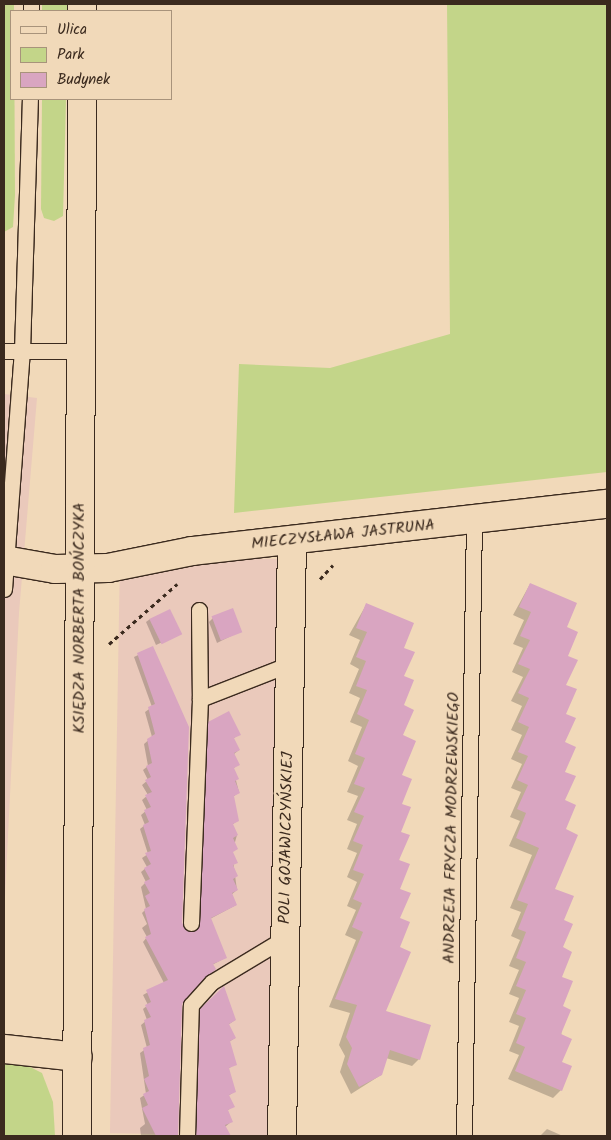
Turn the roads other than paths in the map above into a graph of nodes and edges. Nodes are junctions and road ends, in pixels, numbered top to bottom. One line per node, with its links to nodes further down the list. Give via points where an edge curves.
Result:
1 (30, 100): 4 (lane)
2 (82, 100): 5 (street, KSIĘDZA NORBERTA BOŃCZYKA)
3 (4, 351): 4 (lane)
4 (22, 351): 5 (lane); 9 (lane)
5 (81, 351): 10 (street, KSIĘDZA NORBERTA BOŃCZYKA)
6 (607, 504): 7 (street, MIECZYSŁAWA JASTRUNA)
7 (474, 520): 8 (street, MIECZYSŁAWA JASTRUNA); 22 (lane, ANDRZEJA FRYCZA MODRZEWSKIEGO)
8 (292, 540): 10 (street, MIECZYSŁAWA JASTRUNA); 13 (street, POLI GOJAWICZYŃSKIEJ)
9 (6, 560): 10 (street, MIECZYSŁAWA JASTRUNA); 11 (lane)
10 (80, 569): 18 (street, KSIĘDZA NORBERTA BOŃCZYKA)
11 (4, 589)
12 (199, 610): 14 (lane)
13 (290, 664): 14 (lane); 16 (street, POLI GOJAWICZYŃSKIEJ)
14 (200, 699): 15 (lane)
15 (191, 923)
16 (285, 938): 20 (lane, via 212,982 191,1005); 21 (street, POLI GOJAWICZYŃSKIEJ)
17 (4, 1049): 18 (street)
18 (78, 1057): 19 (street, KSIĘDZA NORBERTA BOŃCZYKA)
19 (77, 1136)
20 (187, 1136)
21 (282, 1136)
22 (464, 1136)

